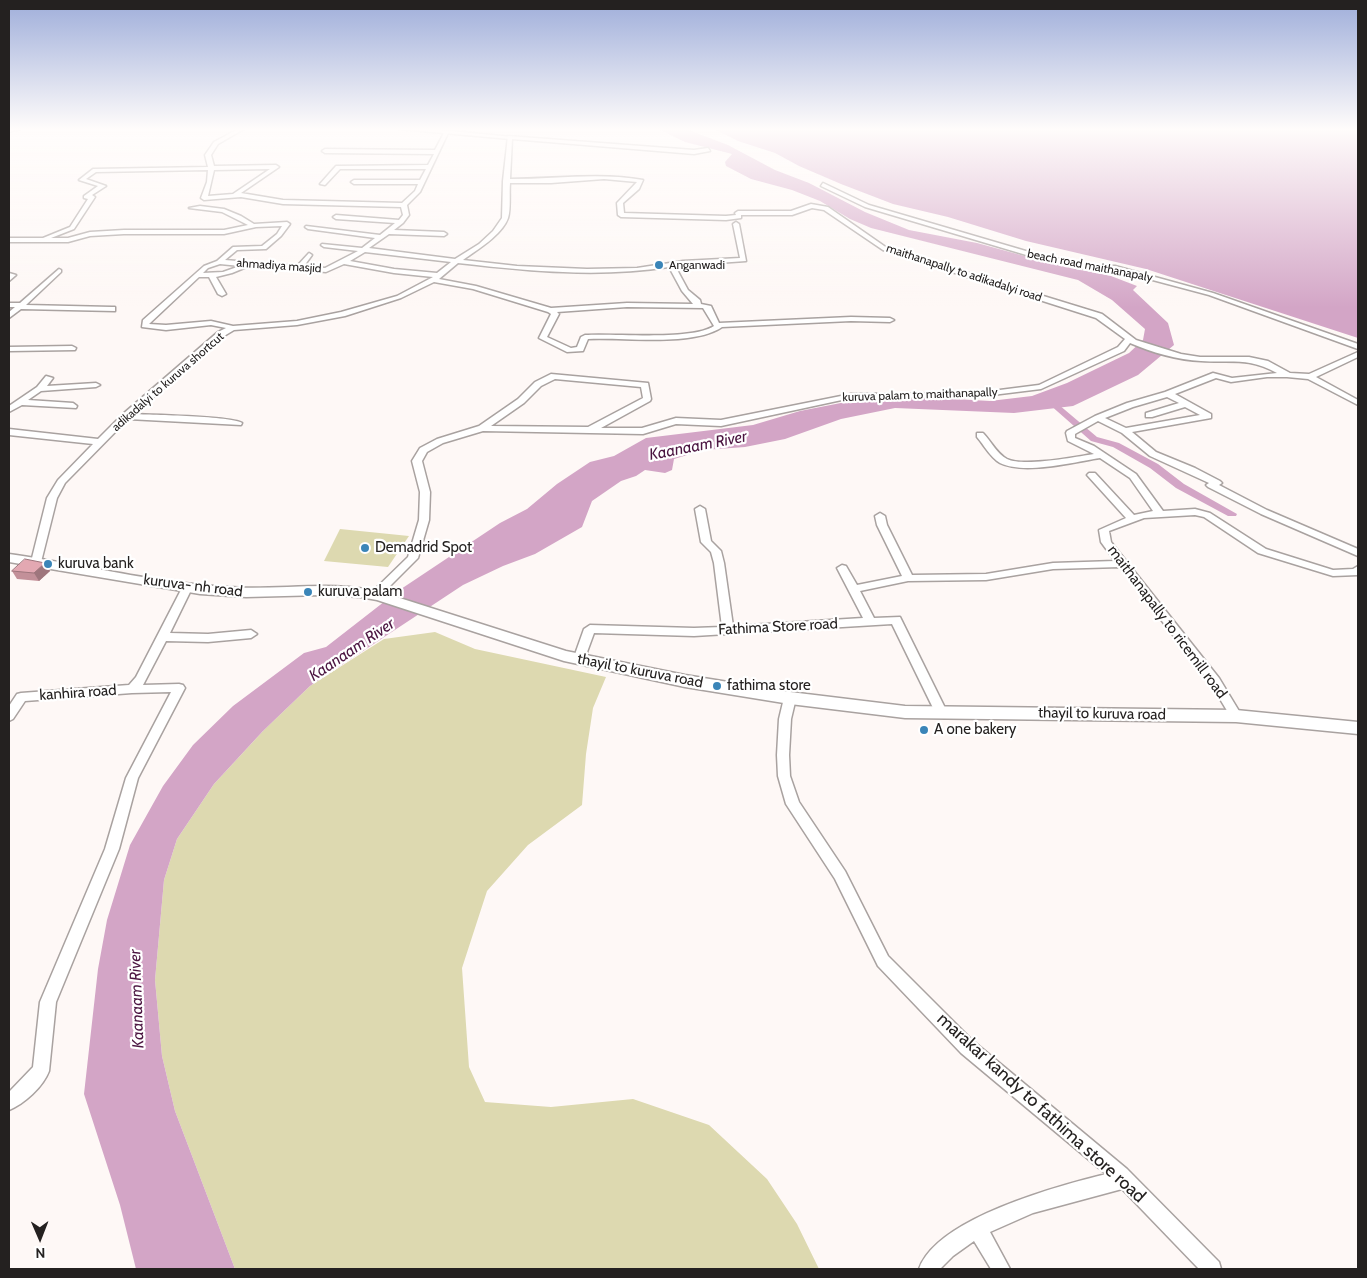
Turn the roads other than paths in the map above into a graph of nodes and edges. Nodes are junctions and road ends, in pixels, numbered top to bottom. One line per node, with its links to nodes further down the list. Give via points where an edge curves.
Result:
1 (99, 189): 20 (street, via 86,196 92,197 72,228)
2 (207, 189): 8 (street, via 204,198)
3 (243, 189): 8 (street, via 236,193)
4 (419, 189): 9 (street)
5 (506, 189): 24 (street, adikadalyi to kuruva shortcut, via 505,218 481,245)
6 (636, 189): 44 (street, maithanapally to adikadalyi road, via 620,203 621,215 726,218 739,217 738,213 792,213 811,206 826,208 885,249 1099,316)
7 (831, 189): 45 (street, beach road maithanapaly, via 867,206 1035,256 1091,268 1114,268 1210,294)
8 (240, 195): 9 (street, via 283,202)
9 (404, 204): 12 (street, via 406,215)
10 (192, 208): 14 (street, via 207,207 242,217)
11 (336, 217): 12 (street)
12 (401, 222): 16 (street, ahmadiya masjid)
13 (736, 224): 28 (street, via 744,260)
14 (253, 226): 20 (street, via 224,232 124,232); 25 (street, via 287,226 264,248 235,248)
15 (308, 227): 18 (street)
16 (388, 232): 17 (street); 18 (street, ahmadiya masjid)
17 (444, 234)
18 (381, 237): 22 (street, ahmadiya masjid)
19 (9, 240): 20 (street)
20 (39, 241)
21 (324, 245): 22 (street)
22 (363, 250): 24 (street); 26 (street, ahmadiya masjid)
23 (309, 255): 29 (street)
24 (456, 261): 28 (street, via 587,271 637,270); 33 (street, adikadalyi to kuruva shortcut)
25 (219, 262): 27 (street, ahmadiya masjid); 31 (street)
26 (345, 262): 29 (street, ahmadiya masjid, via 326,270); 33 (street)
27 (250, 264): 29 (street, ahmadiya masjid); 32 (street)
28 (671, 265): 37 (street, via 684,291 697,302)
29 (299, 268)
30 (58, 271): 36 (street)
31 (197, 275): 32 (street); 43 (street, via 145,325 217,324)
32 (212, 276): 34 (street)
33 (435, 277): 39 (street); 43 (street, adikadalyi to kuruva shortcut, via 399,297 333,316 297,323)
34 (222, 294)
35 (9, 305): 36 (street)
36 (21, 306): 38 (street); 40 (street)
37 (697, 306): 39 (street, via 627,305); 42 (street, via 708,308 713,321)
38 (112, 309)
39 (551, 310): 42 (street, via 555,314 543,338 570,350 580,349 585,337 663,338 713,331)
40 (9, 316)
41 (890, 320): 42 (street)
42 (720, 325)
43 (232, 328): 62 (street, adikadalyi to kuruva shortcut)
44 (1130, 341): 49 (street, via 1180,356 1249,359); 67 (street, kuruva palam to maithanapally, via 1121,349 1041,387 976,395 850,396 720,423 676,421 643,431)
45 (1358, 347)
46 (72, 348): 47 (street)
47 (9, 349)
48 (1358, 354): 50 (street)
49 (1288, 375): 50 (street); 54 (street, via 1231,380 1216,375)
50 (1310, 377): 56 (street)
51 (49, 378): 53 (street)
52 (96, 385): 53 (street)
53 (40, 389): 55 (street)
54 (1168, 394): 57 (street); 58 (street)
55 (20, 402): 59 (street); 60 (street)
56 (1358, 403)
57 (1132, 404): 61 (street); 63 (street)
58 (1186, 404): 61 (street); 64 (street, via 1208,416)
59 (73, 406)
60 (10, 409)
61 (1148, 414): 64 (street)
62 (126, 416): 65 (street); 71 (street, adikadalyi to kuruva shortcut)
63 (1098, 418): 68 (street); 72 (street, via 1070,433 1071,439)
64 (1162, 422): 68 (street)
65 (238, 423)
66 (482, 428): 67 (street, kuruva palam to maithanapally); 67 (street, via 521,401 538,384 554,376 645,385 647,399); 87 (street, via 423,450 417,461 425,492 424,520 413,558)
67 (590, 430)
68 (1125, 431): 78 (street, via 1153,454 1217,483 1211,486)
69 (9, 432): 71 (street)
70 (980, 435): 72 (street, via 1003,461 1009,463 1055,462)
71 (100, 442): 80 (street, adikadalyi to kuruva shortcut, via 61,482 52,498)
72 (1102, 455): 75 (street, via 1134,476)
73 (1092, 475): 77 (street)
74 (700, 509): 90 (street, via 706,542 716,551 719,563)
75 (1160, 514): 77 (street, maithanapally to ricemill road); 83 (street, maithanapally to ricemill road, via 1195,512 1207,515 1262,550 1333,573 1356,572)
76 (880, 516): 84 (street)
77 (1132, 519): 81 (street, maithanapally to ricemill road, via 1104,530 1106,542)
78 (1358, 553)
79 (9, 558): 80 (main road, kuruva- nh road)
80 (36, 562): 85 (main road, kuruva- nh road)
81 (1123, 564): 84 (street, via 1052,566 986,577); 98 (street, maithanapally to ricemill road, via 1215,681)
82 (842, 568): 86 (street)
83 (1358, 569)
84 (908, 578): 86 (street)
85 (187, 588): 87 (main road, kuruva- nh road, via 281,594 339,590); 92 (street, kanhira road)
86 (855, 589): 89 (street)
87 (377, 596): 88 (main road, kuruva- nh road)
88 (436, 615): 93 (main road, thayil to kuruva road)
89 (871, 622): 90 (street, Fathima Store road); 96 (street, Fathima Store road, via 896,620)
90 (728, 630): 93 (street, Fathima Store road, via 590,629)
91 (251, 634): 92 (street, via 208,638)
92 (160, 637): 94 (street, kanhira road, via 141,679)
93 (579, 660): 95 (main road, thayil to kuruva road)
94 (132, 689): 97 (street, kanhira road, via 21,697); 100 (street, via 179,688 132,778 112,849 48,1002 41,1071 20,1095)
95 (790, 698): 96 (main road, thayil to kuruva road, via 905,712); 101 (street, marakar kandy to fathima store road, via 783,755 784,776 793,804 840,875 884,961 967,1047)
96 (941, 712): 98 (main road, thayil to kuruva road)
97 (9, 716)
98 (1236, 716): 99 (main road, thayil to kuruva road)
99 (1358, 728)
100 (9, 1102)
101 (1124, 1179): 102 (street, via 1067,1194); 105 (street, marakar kandy to fathima store road)
102 (976, 1228): 103 (street, via 947,1248); 104 (street)
103 (928, 1269)
104 (1001, 1269)
105 (1212, 1269)

